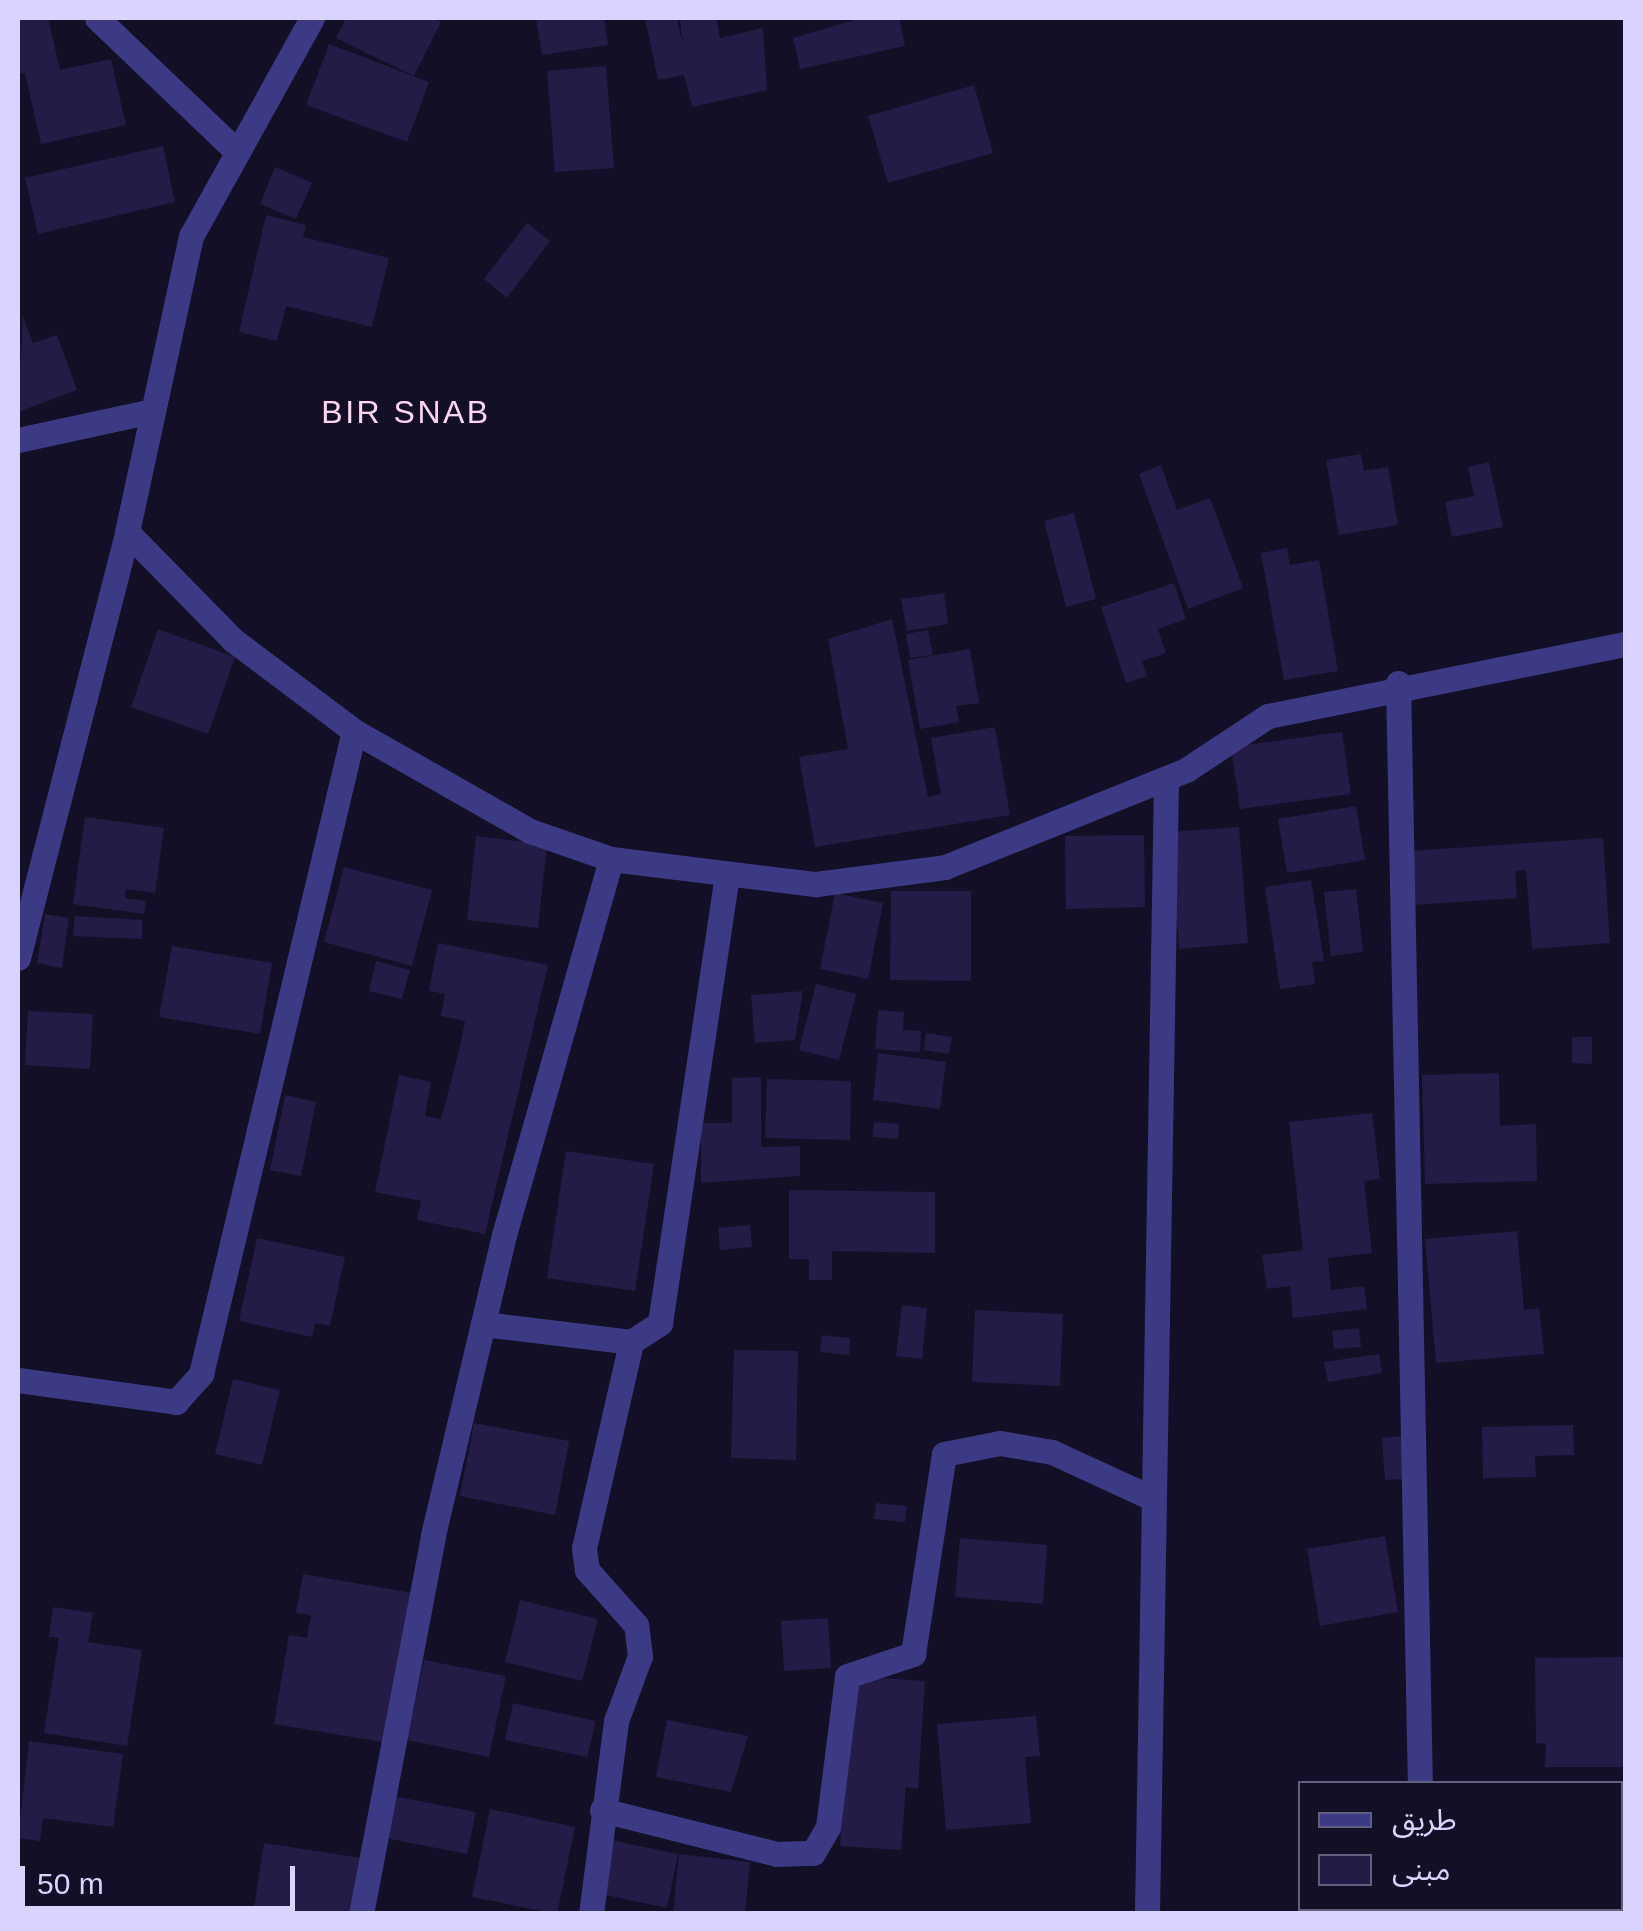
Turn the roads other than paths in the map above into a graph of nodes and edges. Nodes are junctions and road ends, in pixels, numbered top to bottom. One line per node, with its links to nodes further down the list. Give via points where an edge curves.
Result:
1 (97, 18): 3 (street)
2 (312, 18): 3 (street)
3 (236, 151): 4 (street, via 191,236)
4 (148, 412): 5 (street); 6 (street)
5 (18, 440)
6 (127, 532): 9 (street, via 233,640); 13 (street)
7 (1626, 644): 8 (street)
8 (1398, 683): 10 (street, via 1268,716); 18 (street)
9 (354, 731): 11 (street, via 436,784); 16 (street, via 201,1374 176,1402)
10 (1166, 779): 12 (street, via 945,867 816,884); 17 (street)
11 (612, 859): 12 (street); 14 (street)
12 (727, 874): 15 (street, via 660,1323)
13 (18, 958)
14 (482, 1324): 15 (street); 20 (street)
15 (631, 1342): 19 (street, via 584,1548 588,1570 636,1625 640,1656 616,1720)
16 (18, 1380)
17 (1150, 1497): 19 (street, via 1052,1452 982,1443 944,1454 912,1654 846,1676 828,1827 813,1853 778,1854); 22 (street)
18 (1420, 1781)
19 (602, 1810): 21 (street)
20 (361, 1914)
21 (591, 1914)
22 (1147, 1914)

